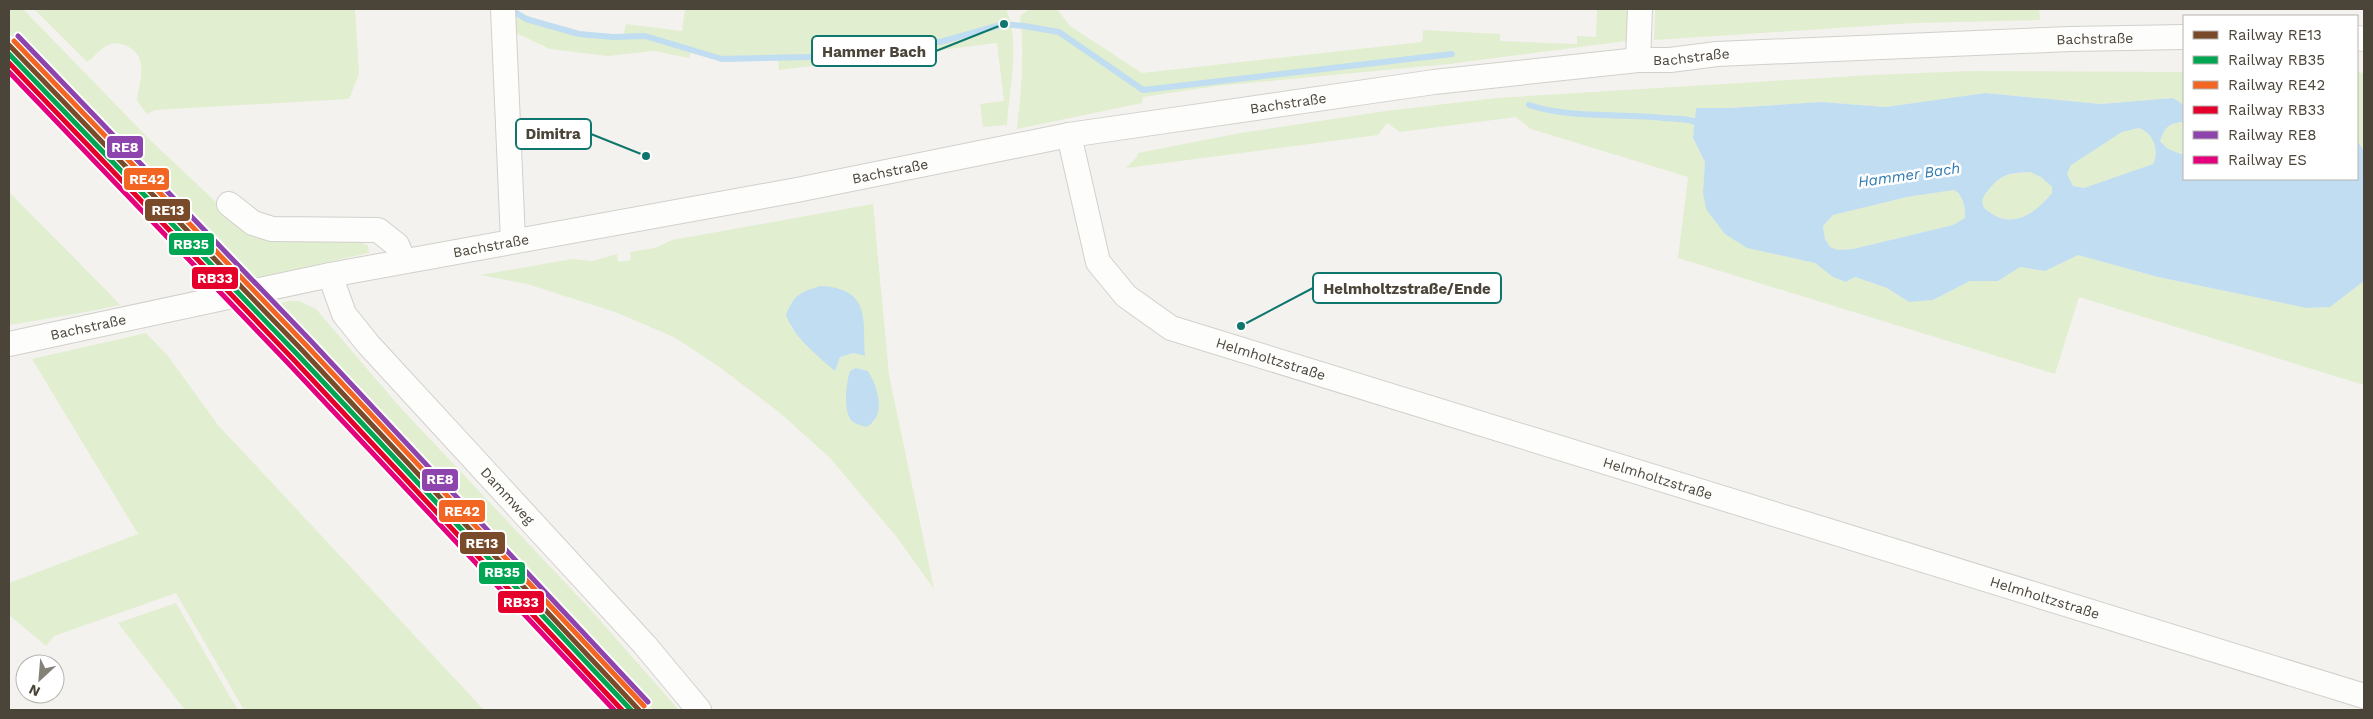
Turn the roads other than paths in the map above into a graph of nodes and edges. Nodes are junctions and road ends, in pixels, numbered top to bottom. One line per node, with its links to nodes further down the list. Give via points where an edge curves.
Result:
1 (1640, 9): 4 (street)
2 (503, 14): 7 (street)
3 (2183, 37): 4 (street, Bachstraße, via 2011,41)
4 (1638, 60): 5 (street, Bachstraße, via 1434,82)
5 (1069, 135): 7 (street, Bachstraße, via 883,174); 11 (street, Helmholtzstraße, via 1098,262 1126,296 1171,328)
6 (229, 204): 8 (street, via 253,223 272,229 378,230 397,245)
7 (513, 241): 8 (street, Bachstraße)
8 (404, 261): 9 (street, Bachstraße)
9 (330, 275): 10 (street, Bachstraße); 12 (street, Dammweg, via 344,314 368,344 644,644)
10 (9, 344)
11 (2364, 696)
12 (699, 710)

